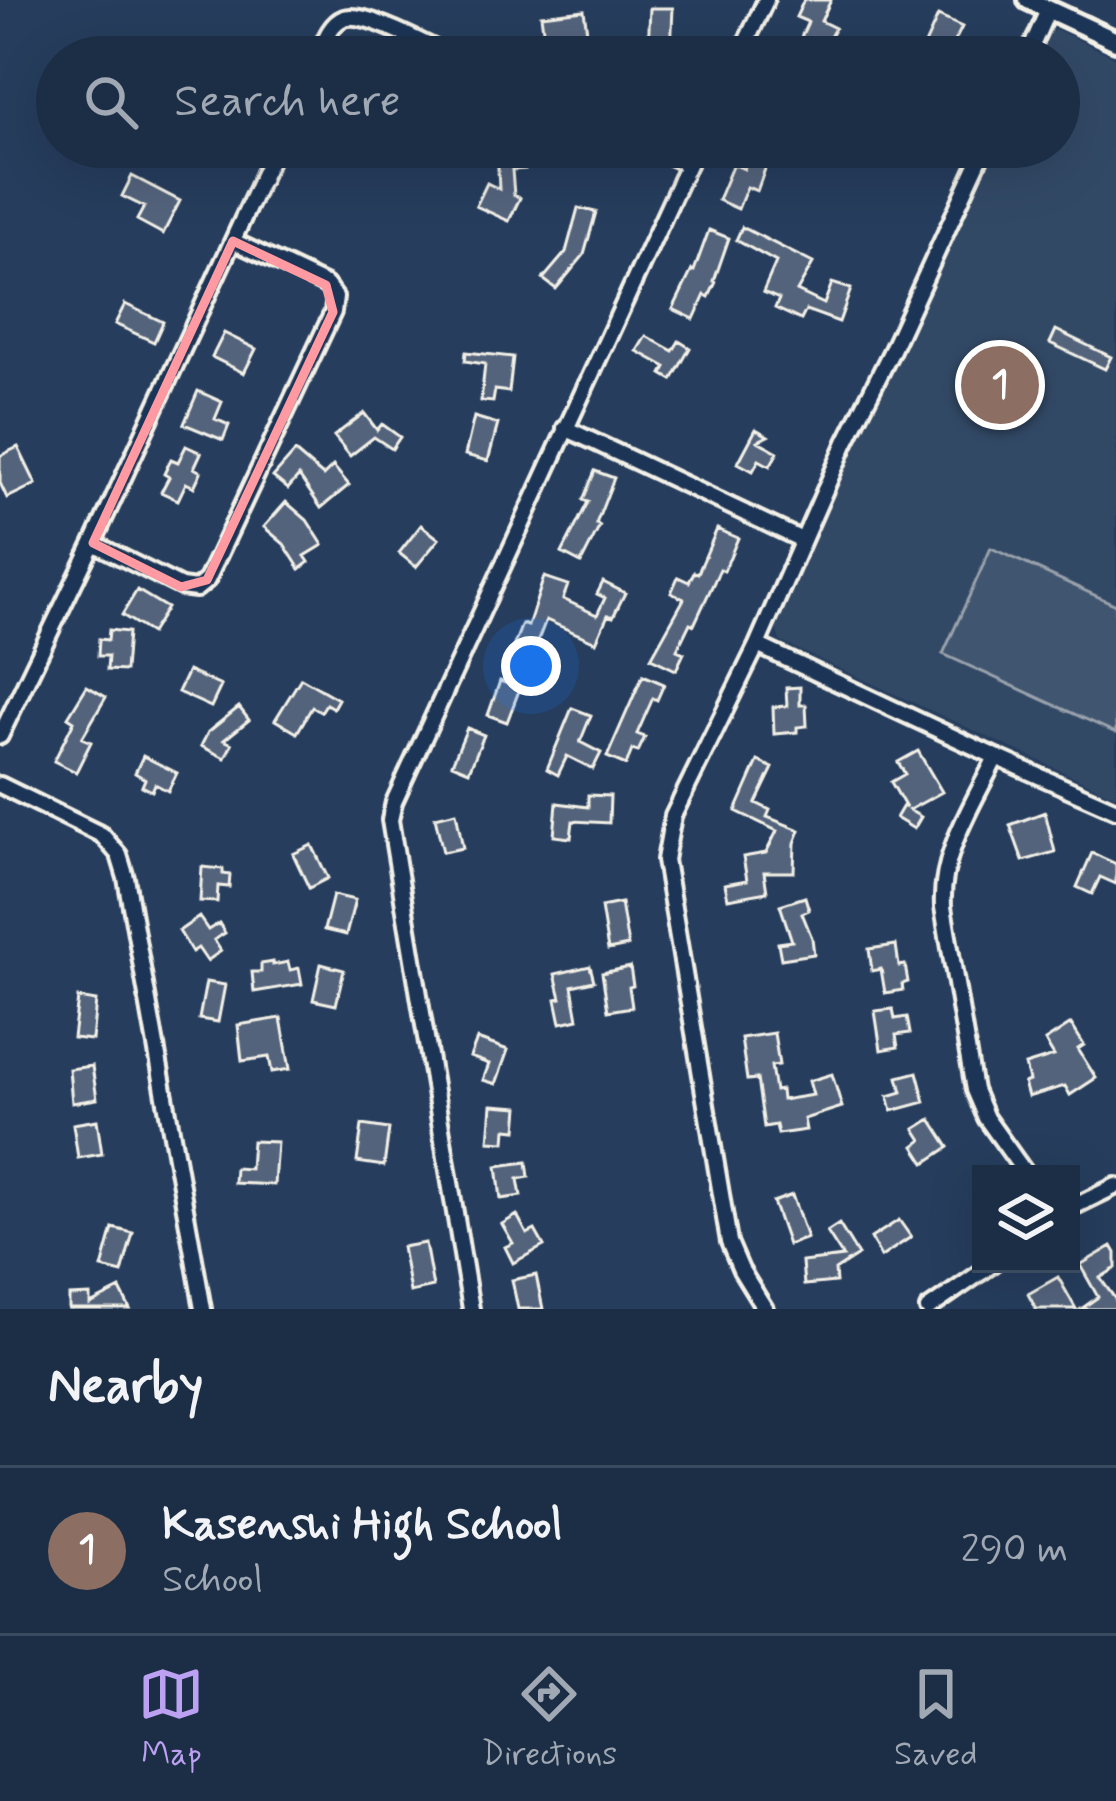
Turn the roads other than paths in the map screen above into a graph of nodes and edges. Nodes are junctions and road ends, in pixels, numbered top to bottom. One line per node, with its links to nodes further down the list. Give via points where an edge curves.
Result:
1 (766, 0): 6 (street)
2 (1028, 0): 3 (main road)
3 (1048, 10): 7 (street); 8 (main road)
4 (327, 36): 5 (street, via 345,18 363,16)
5 (406, 36)
6 (749, 36)
7 (1036, 36)
8 (1116, 41)
9 (267, 168): 12 (street)
10 (686, 168): 13 (street)
11 (976, 168): 14 (street)
12 (233, 241): 15 (street); 15 (street, via 326,285 333,312 207,580 181,587)
13 (565, 428): 14 (street); 26 (street, via 390,820)
14 (802, 540): 16 (street)
15 (94, 543): 17 (street)
16 (757, 645): 18 (street); 27 (street, via 673,816 665,860 729,1242)
17 (0, 736)
18 (996, 757): 20 (street); 21 (street, via 947,860 943,907 974,1090)
19 (0, 785): 25 (street, via 102,835 119,855)
20 (1116, 810)
21 (1020, 1165)
22 (1116, 1186): 23 (street)
23 (1080, 1204)
24 (980, 1273): 28 (street)
25 (203, 1309)
26 (471, 1309)
27 (765, 1309)
28 (928, 1309)

